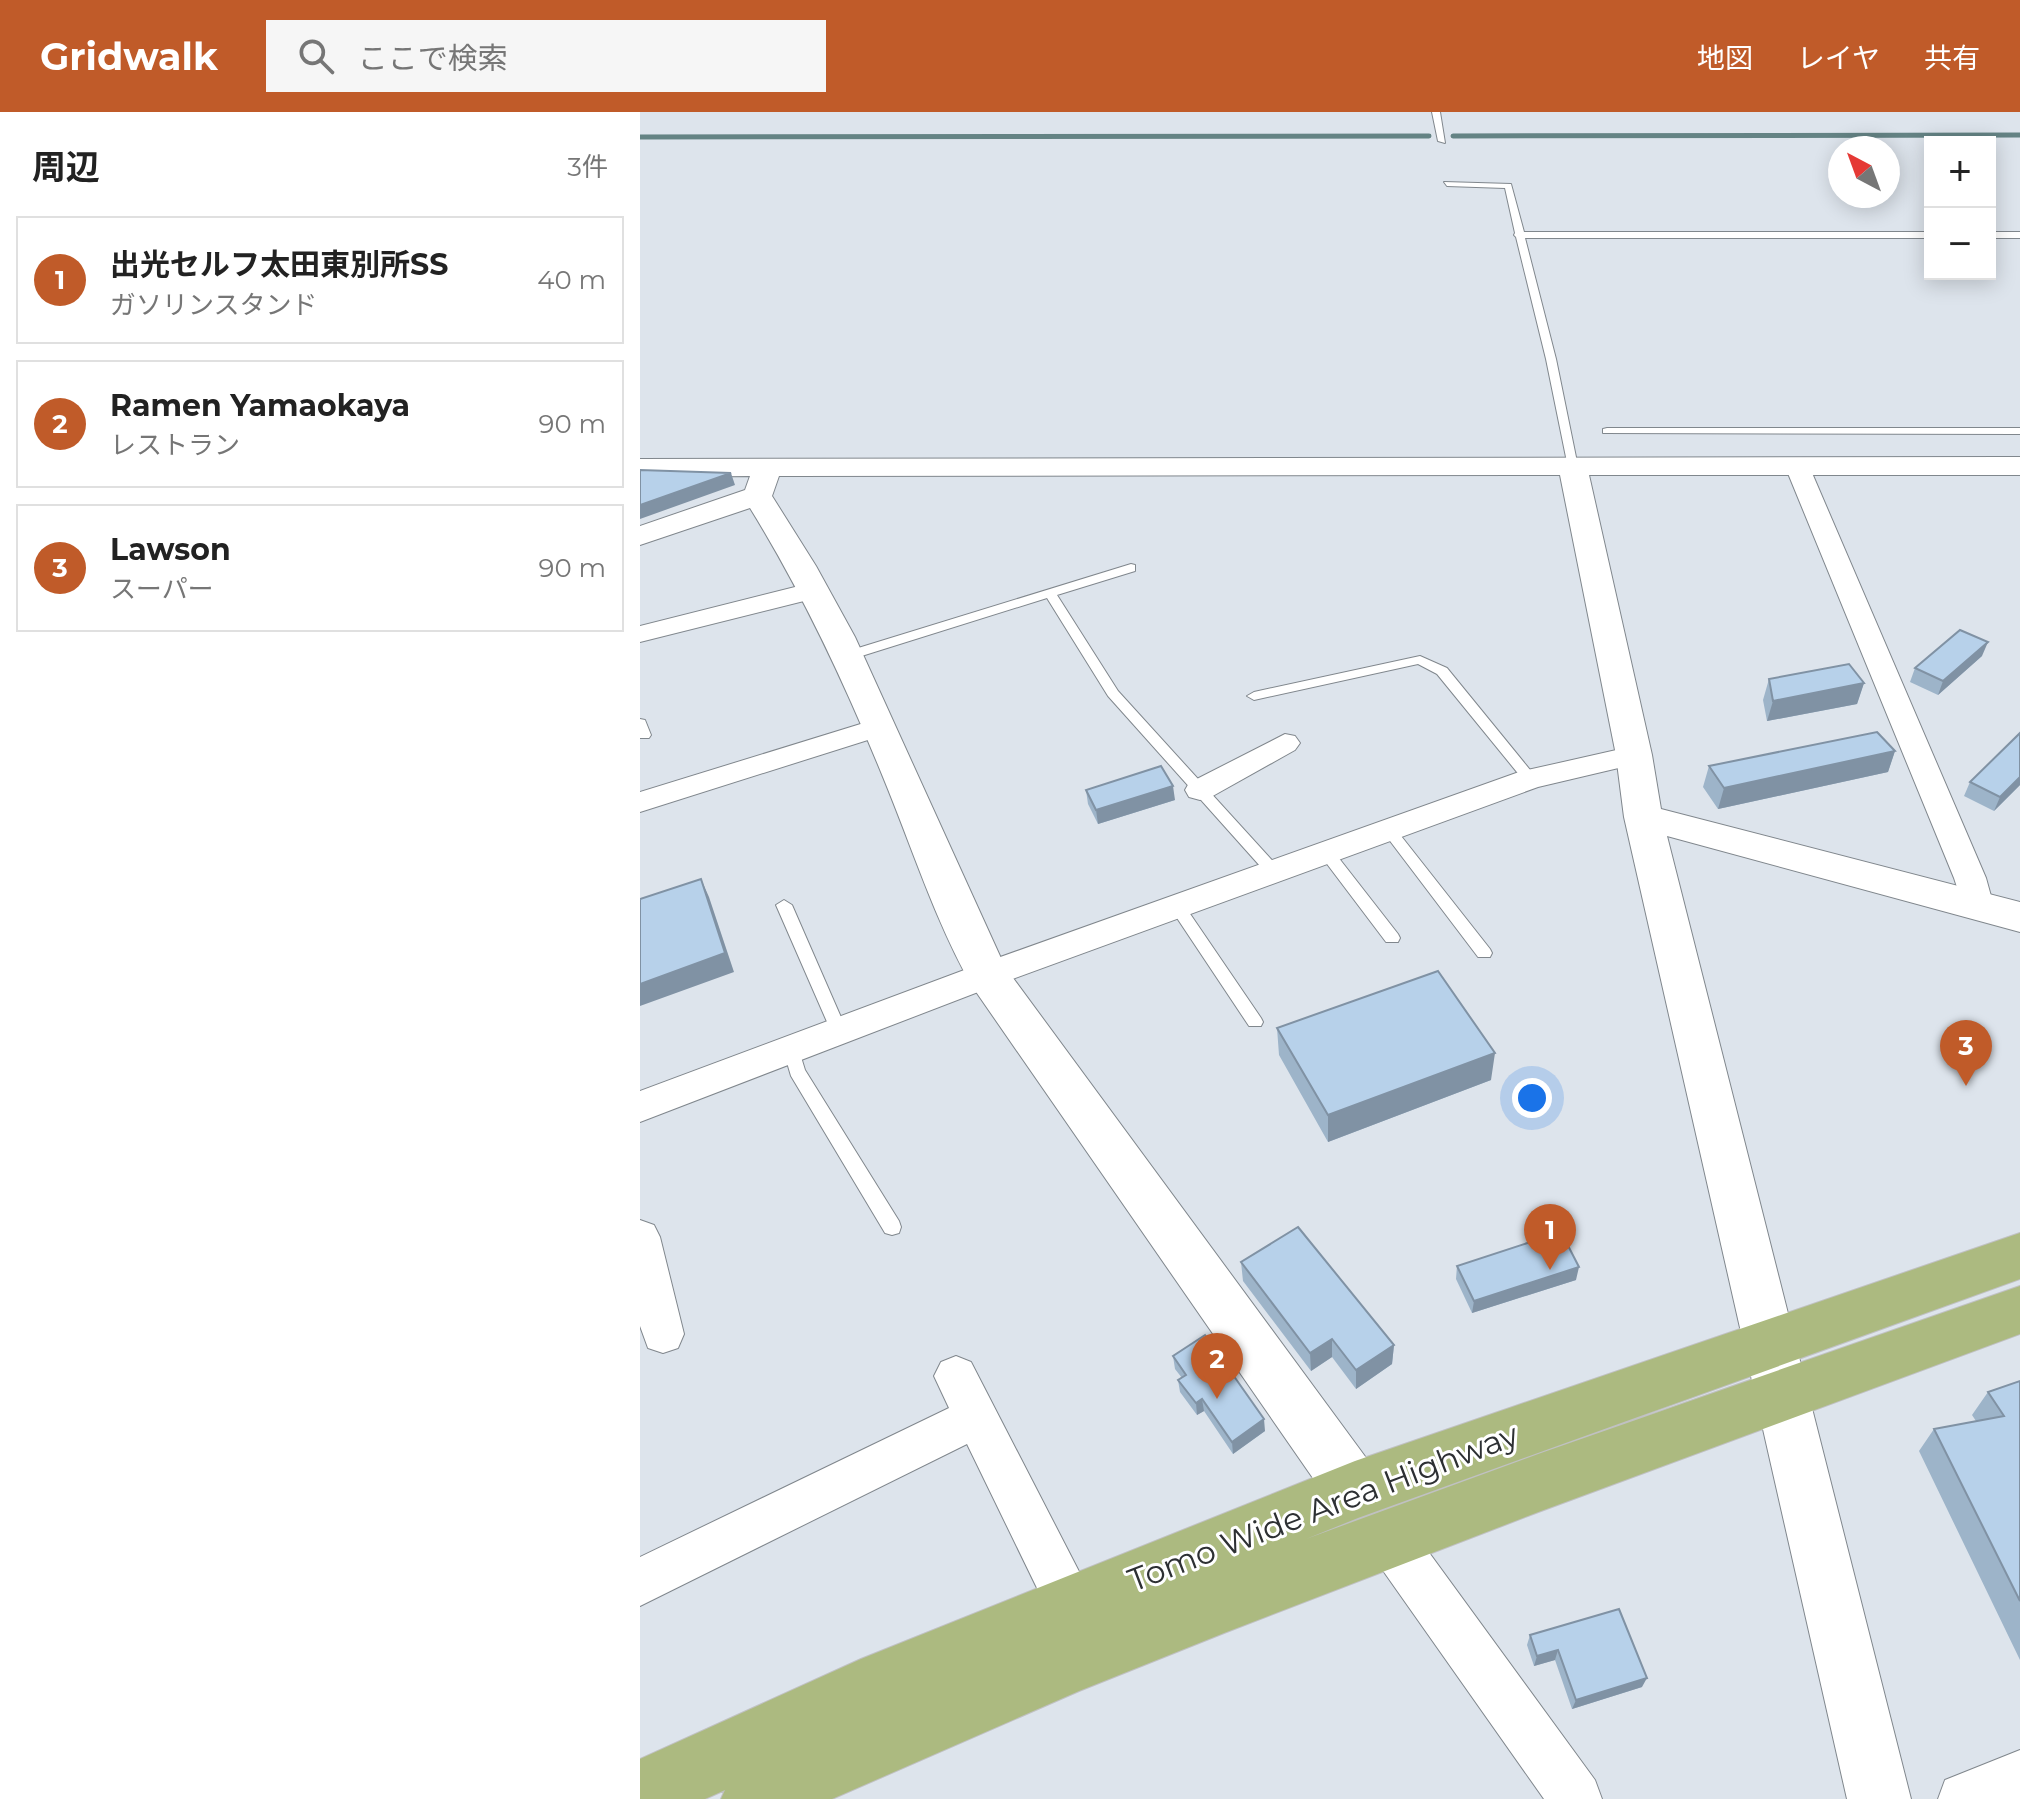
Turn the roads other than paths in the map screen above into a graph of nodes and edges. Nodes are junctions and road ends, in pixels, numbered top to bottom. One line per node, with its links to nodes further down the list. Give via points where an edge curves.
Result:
1 (1436, 112): 2 (lane)
2 (1442, 141)
3 (1447, 184): 4 (lane, via 1508,186)
4 (1518, 235): 5 (lane); 12 (lane)
5 (1924, 235)
6 (1996, 235): 7 (lane)
7 (2020, 235)
8 (1607, 431): 9 (lane)
9 (2020, 431)
10 (1797, 466): 11 (street); 12 (street); 34 (street)
11 (2020, 466)
12 (1573, 467): 14 (street); 24 (street)
13 (640, 468): 14 (street)
14 (763, 482): 15 (street); 17 (street)
15 (640, 536)
16 (1131, 568): 18 (lane)
17 (815, 590): 19 (street); 20 (street)
18 (1050, 593): 20 (lane); 26 (lane, via 1113,693)
19 (640, 634)
20 (847, 656): 22 (street)
21 (1254, 696): 25 (lane, via 1420,660 1442,671)
22 (880, 727): 27 (street); 38 (street)
23 (1285, 743): 26 (street)
24 (1634, 755): 25 (street); 28 (street)
25 (1530, 779): 29 (street)
26 (1200, 790): 31 (lane)
27 (640, 802)
28 (1643, 817): 34 (street); 48 (street)
29 (1389, 830): 30 (street); 37 (lane)
30 (1326, 852): 31 (street); 36 (lane)
31 (1274, 872): 33 (street)
32 (784, 905): 40 (lane)
33 (1177, 906): 38 (street); 39 (lane)
34 (1978, 907): 35 (street)
35 (2020, 917)
36 (1392, 938)
37 (1484, 953)
38 (987, 975): 40 (street); 51 (street)
39 (1255, 1022)
40 (839, 1031): 41 (street)
41 (791, 1049): 42 (street); 43 (lane, via 797,1071)
42 (640, 1107)
43 (892, 1227)
44 (640, 1237): 47 (street)
45 (2020, 1256): 48 (highway, Tomo Wide Area Highway)
46 (2020, 1310): 48 (highway, Tomo Wide Area Highway)
47 (663, 1334)
48 (1776, 1368): 51 (highway, Tomo Wide Area Highway); 52 (highway, Tomo Wide Area Highway); 59 (street)
49 (956, 1376): 50 (street)
50 (977, 1417): 53 (street); 54 (street)
51 (1355, 1490): 54 (highway, Tomo Wide Area Highway)
52 (1389, 1538): 57 (highway, Tomo Wide Area Highway, via 1104,1647); 58 (street)
53 (640, 1582)
54 (1070, 1604): 56 (highway, Tomo Wide Area Highway)
55 (2020, 1776): 60 (street)
56 (640, 1794)
57 (755, 1799)
58 (1576, 1799)
59 (1879, 1799)
60 (1964, 1799)

